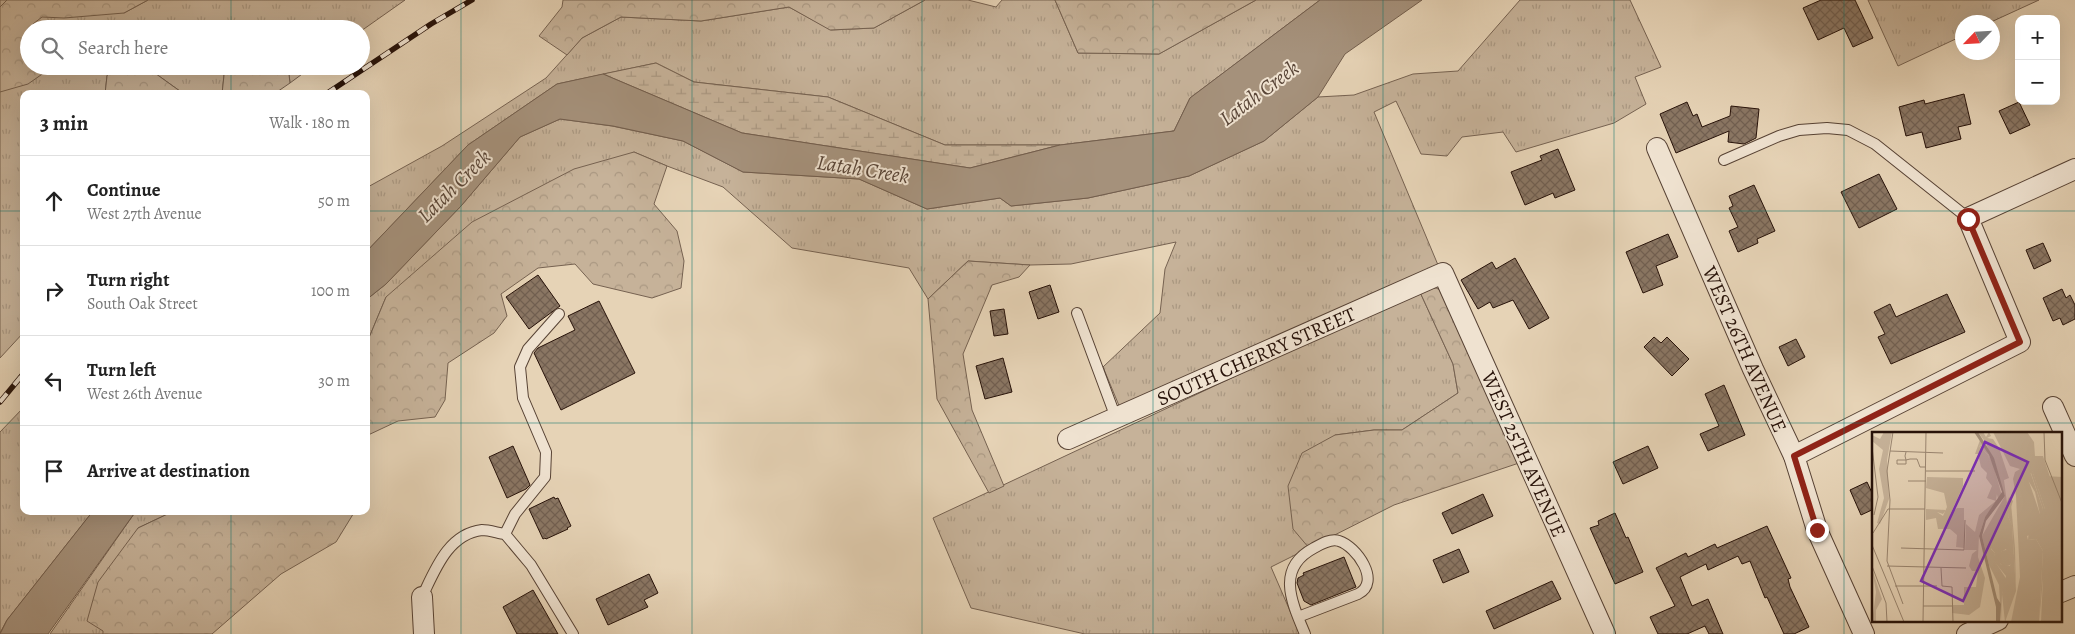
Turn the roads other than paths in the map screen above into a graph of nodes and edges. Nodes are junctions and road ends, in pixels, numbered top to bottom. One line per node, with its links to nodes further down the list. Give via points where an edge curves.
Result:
1 (1657, 148): 11 (street, WEST 26TH AVENUE)
2 (1724, 160): 4 (lane, via 1799,130 1848,130 1875,144)
3 (2075, 169): 4 (street)
4 (1968, 218): 11 (street, via 2020,342)
5 (1443, 273): 9 (street, SOUTH CHERRY STREET); 22 (street, WEST 25TH AVENUE)
6 (559, 314): 13 (lane, via 528,349 520,367 523,398 546,452 545,477 515,514)
7 (1077, 314): 9 (lane)
8 (2053, 407): 12 (street)
9 (1116, 418): 10 (street, SOUTH CHERRY STREET)
10 (1068, 439)
11 (1794, 456): 23 (street, WEST 26TH AVENUE, via 1817,530)
12 (2075, 456)
13 (505, 534): 16 (lane, via 482,530 460,538 440,560); 20 (lane, via 531,565)
14 (2075, 586): 15 (street)
15 (2062, 592)
16 (422, 597): 19 (street)
17 (1298, 617): 17 (lane, via 1290,588 1290,572 1294,564 1306,552 1323,543 1334,540 1349,546 1360,556 1366,569 1366,588); 21 (lane)
18 (1994, 622): 24 (street)
19 (424, 634)
20 (573, 634)
21 (1305, 634)
22 (1605, 634)
23 (1864, 634)
24 (1967, 634)

